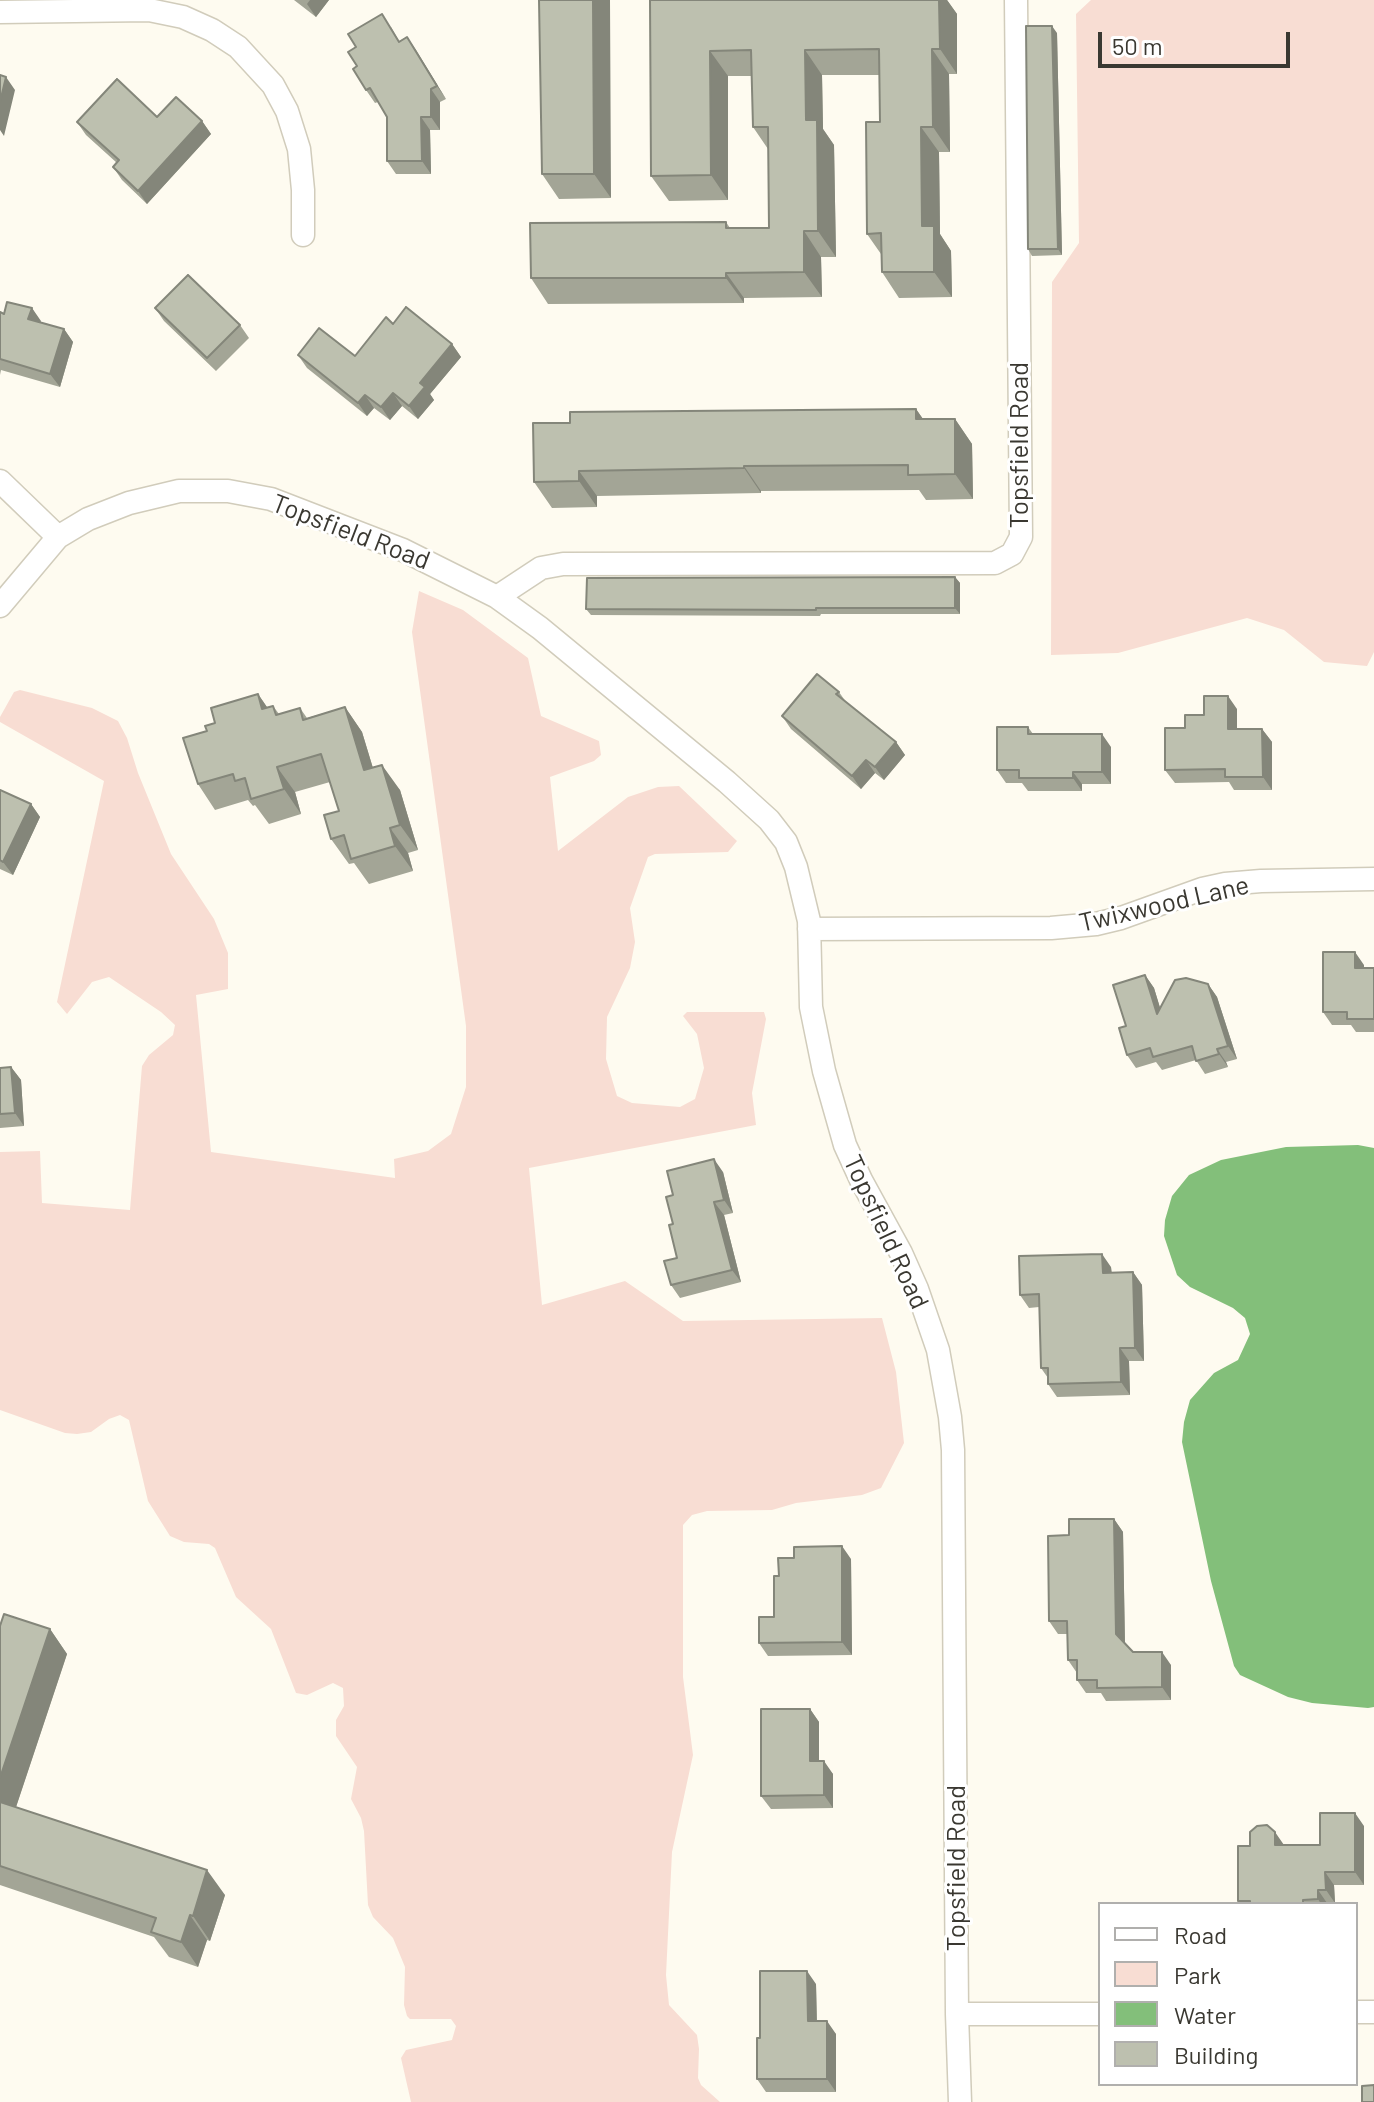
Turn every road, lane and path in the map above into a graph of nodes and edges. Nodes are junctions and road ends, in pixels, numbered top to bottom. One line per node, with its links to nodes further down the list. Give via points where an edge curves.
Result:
1 (1016, 0): 6 (street, Topsfield Road, via 1021,537 1012,554 995,563 563,564 541,568)
2 (0, 12): 3 (street, via 149,10 183,17 238,47 273,85 287,111 299,149)
3 (303, 235)
4 (0, 481): 5 (street)
5 (58, 537): 6 (street, Topsfield Road, via 129,503 179,491 228,491 313,513); 7 (street, Topsfield Road)
6 (497, 597): 9 (street, Topsfield Road, via 769,820 796,867)
7 (0, 606)
8 (1374, 879): 9 (street, Twixwood Lane, via 1225,884 1121,918 1051,928)
9 (809, 929): 10 (street, Topsfield Road, via 811,1007 845,1145 917,1289 938,1350 950,1417)
10 (957, 2014): 11 (street); 12 (street, Topsfield Road)
11 (1098, 2014)
12 (960, 2102)

